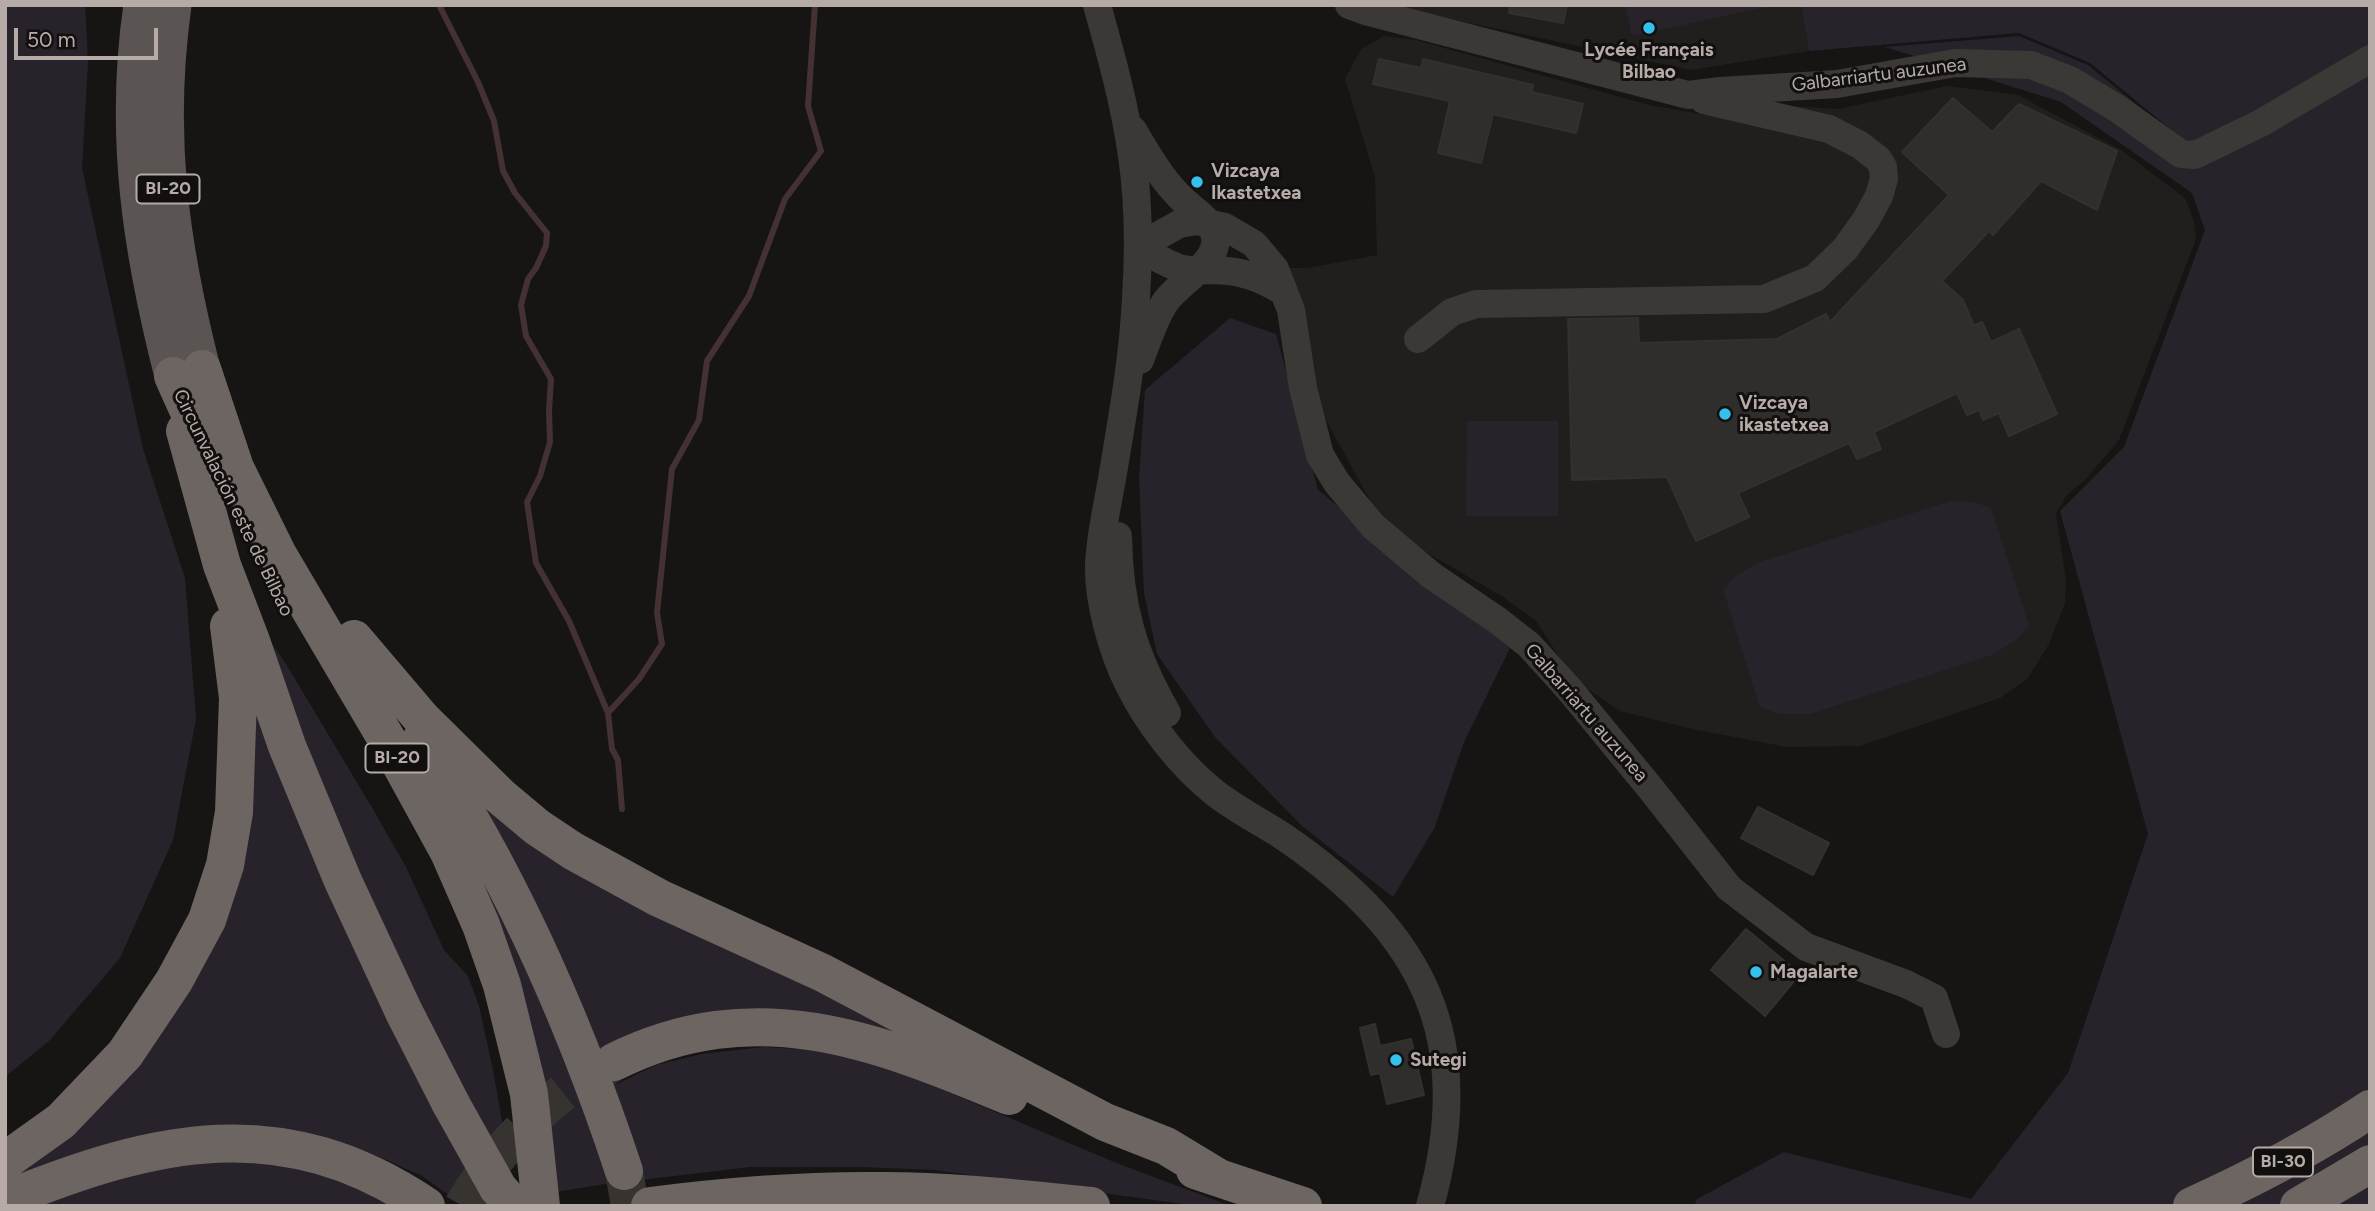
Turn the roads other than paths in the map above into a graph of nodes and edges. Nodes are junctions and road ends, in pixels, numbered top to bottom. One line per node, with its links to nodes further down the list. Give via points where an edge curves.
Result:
1 (142, 5): 13 (main road, Circunvalación este de Bilbao / BI-20, via 134,141 139,212 149,279)
2 (173, 5): 13 (main road, Circunvalación este de Bilbao / BI-20, via 165,104 169,209)
3 (1097, 5): 7 (street)
4 (1349, 5): 6 (street, Galbarriartu auzunea)
5 (2370, 59): 6 (street, Galbarriartu auzunea, via 2261,123 2195,155 2181,154 2082,87 2031,65 1955,63 1837,84)
6 (1688, 95): 12 (street, via 1829,129 1878,159 1884,179 1879,196 1845,249 1815,278 1764,299 1476,304 1451,312)
7 (1125, 117): 8 (street, via 1164,178); 9 (street)
8 (1209, 223): 9 (street, via 1179,224); 10 (street, via 1214,250); 11 (street, Galbarriartu auzunea, via 1254,244 1275,269)
9 (1138, 247): 10 (street, via 1170,265); 14 (street, via 1135,323)
10 (1199, 270): 11 (street, via 1249,274); 14 (street, via 1161,309)
11 (1284, 292): 17 (street, Galbarriartu auzunea, via 1320,455 1373,526 1431,575 1529,645 1729,888 1806,947 1934,998)
12 (1418, 339)
13 (188, 373): 15 (highway, via 191,454); 16 (highway); 27 (highway, Circunvalación este de Bilbao / BI-20, via 230,505 283,610 406,818 444,894 490,1016 511,1116); 28 (highway, Circunvalación este de Bilbao / BI-20, via 278,555 449,852 481,925 502,985 529,1094)
14 (1125, 398): 32 (street, via 1116,450 1118,566 1124,609 1138,655 1152,687 1205,762 1281,835 1374,913 1399,943 1427,995 1447,1070 1447,1125)
15 (222, 565): 20 (highway, via 238,698 234,812 225,865 207,920 174,981 125,1054 61,1121); 26 (highway, bridge, via 288,746 344,881 452,1104 498,1188)
16 (354, 639): 22 (highway, via 437,763 523,919 566,1013); 23 (highway, via 422,719 483,779 537,827 573,851 659,898 823,973 1105,1122 1166,1146)
17 (1946, 1034)
18 (614, 1062): 23 (highway, via 642,1048 700,1032 785,1027 826,1034 900,1052 1146,1153)
19 (2370, 1109): 33 (highway, BI-30, via 2278,1165)
20 (5, 1161)
21 (2370, 1164): 34 (highway, BI-30)
22 (624, 1171)
23 (1219, 1178): 31 (highway)
24 (5, 1200): 25 (highway, via 125,1158 208,1143 305,1151 359,1168)
25 (426, 1206)
26 (514, 1206)
27 (522, 1206)
28 (541, 1206)
29 (650, 1206): 30 (highway, via 785,1193 925,1192)
30 (1091, 1206)
31 (1303, 1206)
32 (1430, 1206)
33 (2192, 1206)
34 (2299, 1206)

